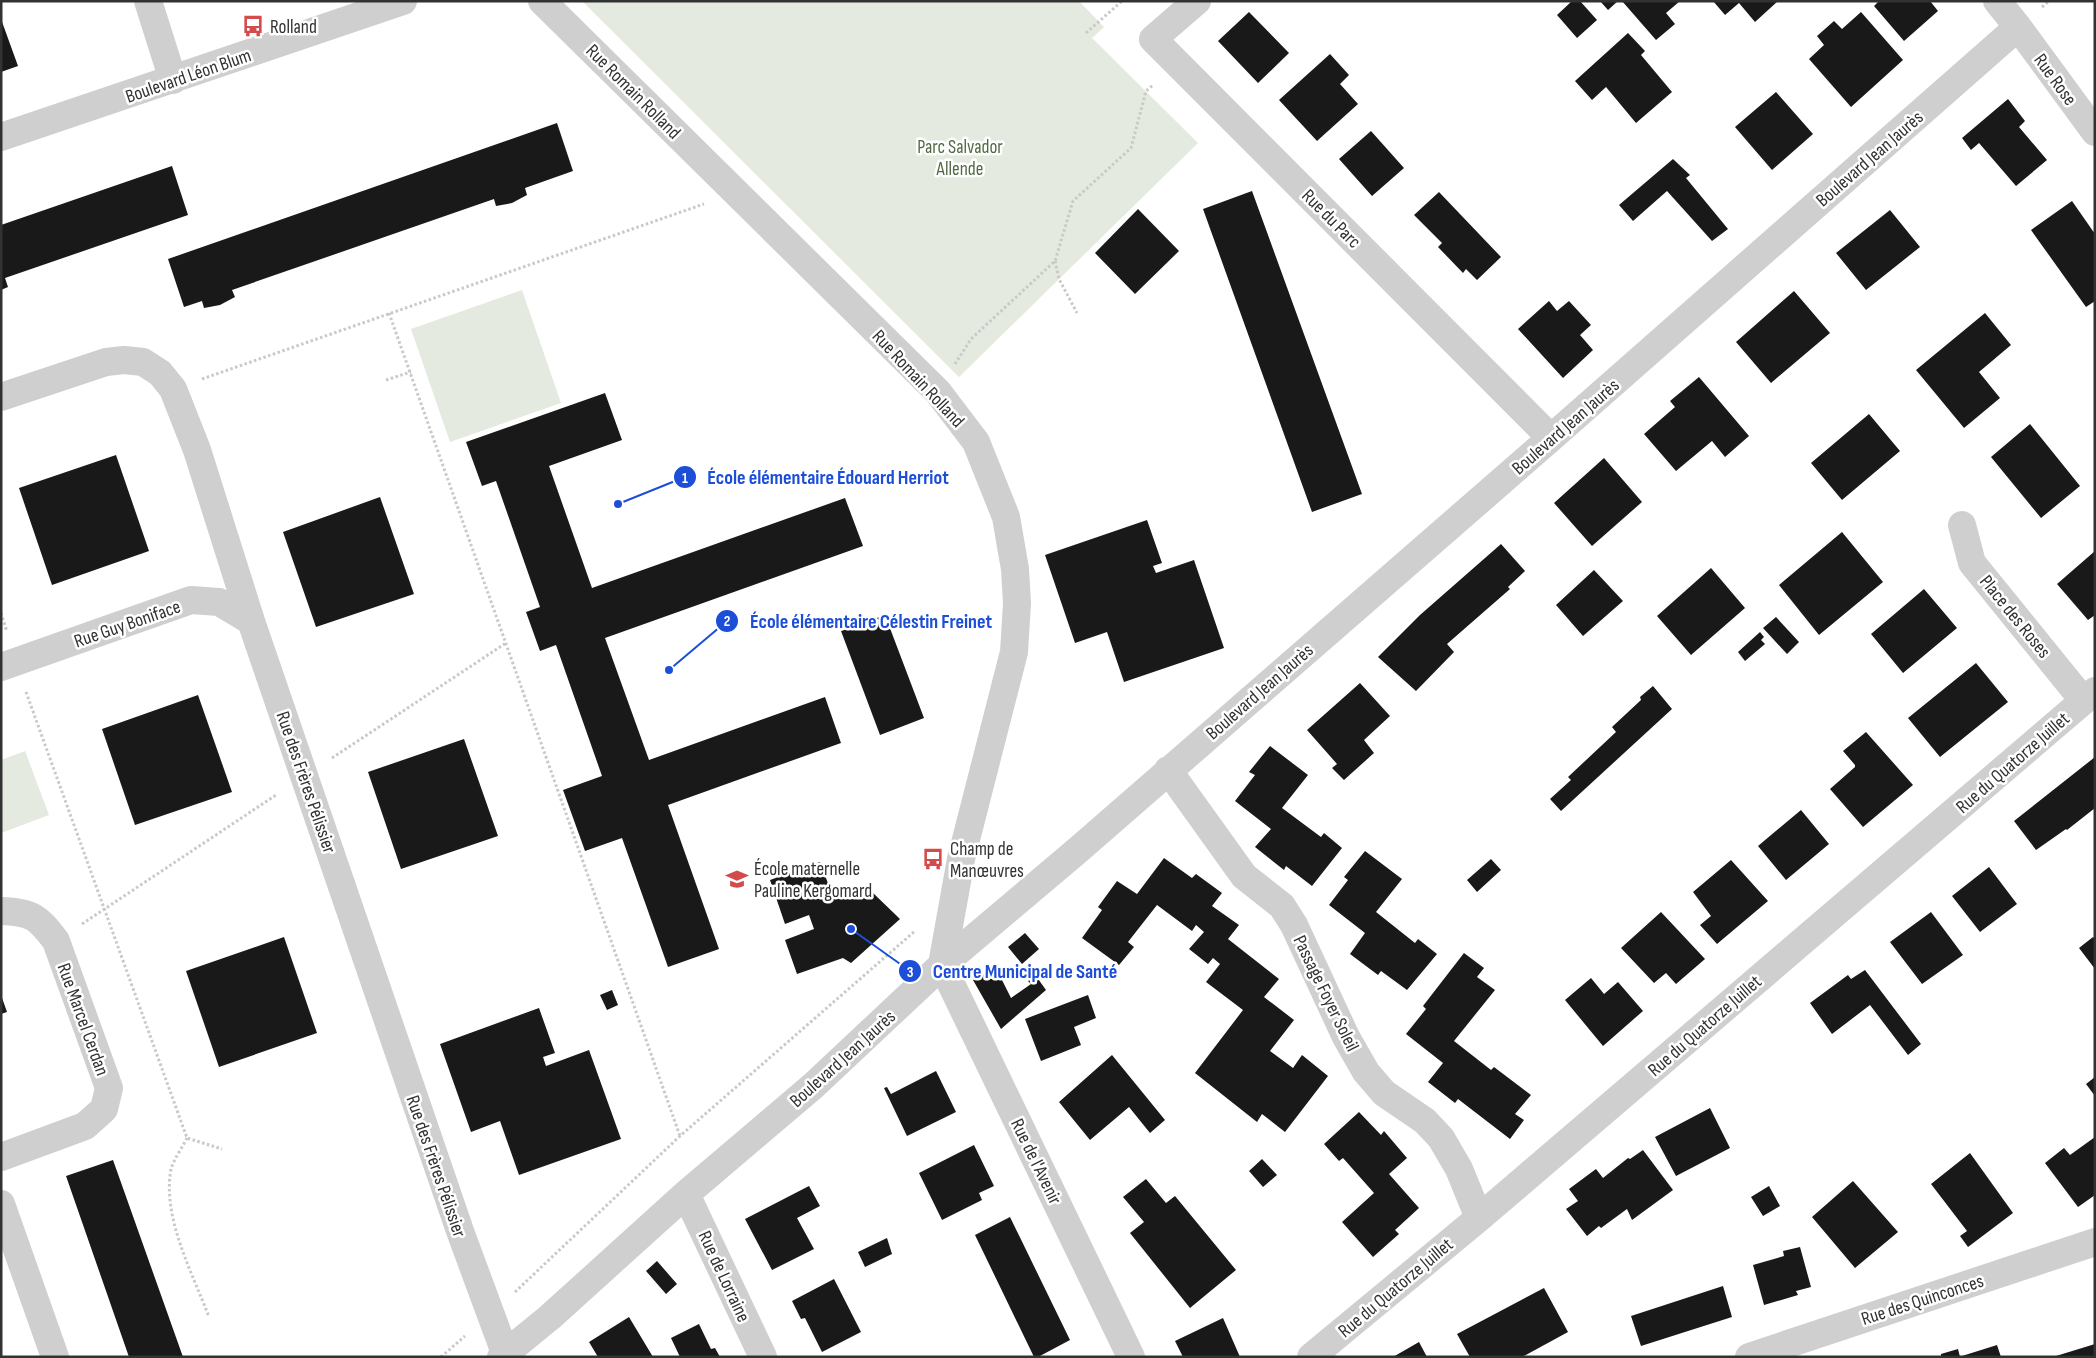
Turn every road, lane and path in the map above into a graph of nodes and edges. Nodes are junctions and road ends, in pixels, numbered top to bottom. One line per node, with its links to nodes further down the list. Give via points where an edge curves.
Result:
1 (148, 1): 10 (street)
2 (403, 1): 10 (street, Boulevard Léon Blum)
3 (542, 1): 13 (street, Rue Romain Rolland)
4 (1122, 1): 8 (path)
5 (1197, 1): 9 (street, Rue du Parc, via 1153,39)
6 (1997, 1): 7 (street)
7 (2018, 26): 11 (street, Rue Rose); 22 (street, Boulevard Jean Jaurès)
8 (1086, 33)
9 (1177, 63): 14 (path, via 1146,91 1131,148 1073,201); 22 (street, Rue du Parc)
10 (173, 80): 12 (street, Boulevard Léon Blum)
11 (2095, 132)
12 (1, 137)
13 (738, 193): 15 (path); 20 (street, Rue Romain Rolland)
14 (1054, 261): 16 (path, via 1059,279); 20 (path, via 971,339)
15 (390, 313): 17 (path); 19 (path)
16 (1077, 313)
17 (411, 372): 18 (path); 32 (path)
18 (386, 380)
19 (173, 390): 21 (street, Rue des Frères Pélissier, via 160,373 143,362 124,360 106,362); 25 (street, Rue des Frères Pélissier, via 197,450)
20 (938, 392): 31 (street, Rue Romain Rolland, via 976,442 1006,516 1015,569 1016,603 1014,652 961,859)
21 (1, 397)
22 (1551, 438): 28 (street, Boulevard Jean Jaurès)
23 (1962, 525): 27 (street, Place des Roses, via 1972,562)
24 (1, 613): 26 (path)
25 (251, 621): 26 (street, Rue Guy Boniface, via 219,602 191,600); 40 (street, Rue des Frères Pélissier)
26 (8, 665): 33 (path)
27 (2089, 695): 38 (street, Rue du Quatorze Juillet)
28 (1168, 770): 31 (street, Boulevard Jean Jaurès); 38 (street, Passage Foyer Soleil, via 1244,876 1282,906 1366,1072 1384,1093 1425,1121 1441,1138 1459,1169)
29 (1, 911): 35 (street, Rue Marcel Cerdan, via 23,912 36,919 56,941 109,1088 104,1109 85,1126)
30 (917, 929): 32 (path)
31 (942, 965): 36 (street, Boulevard Jean Jaurès, via 813,1086); 46 (street, Rue de l'Avenir)
32 (680, 1136): 40 (path)
33 (187, 1138): 34 (path); 41 (path, via 172,1167 168,1194 172,1219)
34 (222, 1149)
35 (1, 1157)
36 (686, 1194): 42 (street, Boulevard Jean Jaurès, via 550,1317); 45 (street, Rue de Lorraine)
37 (1, 1204): 43 (street)
38 (1478, 1218): 47 (street, Rue du Quatorze Juillet)
39 (2095, 1242): 48 (street, Rue des Quinconces)
40 (490, 1315): 42 (street, Rue des Frères Pélissier); 44 (path)
41 (209, 1317)
42 (503, 1355)
43 (55, 1357)
44 (441, 1357)
45 (763, 1357)
46 (1131, 1357)
47 (1311, 1357)
48 (1749, 1357)

